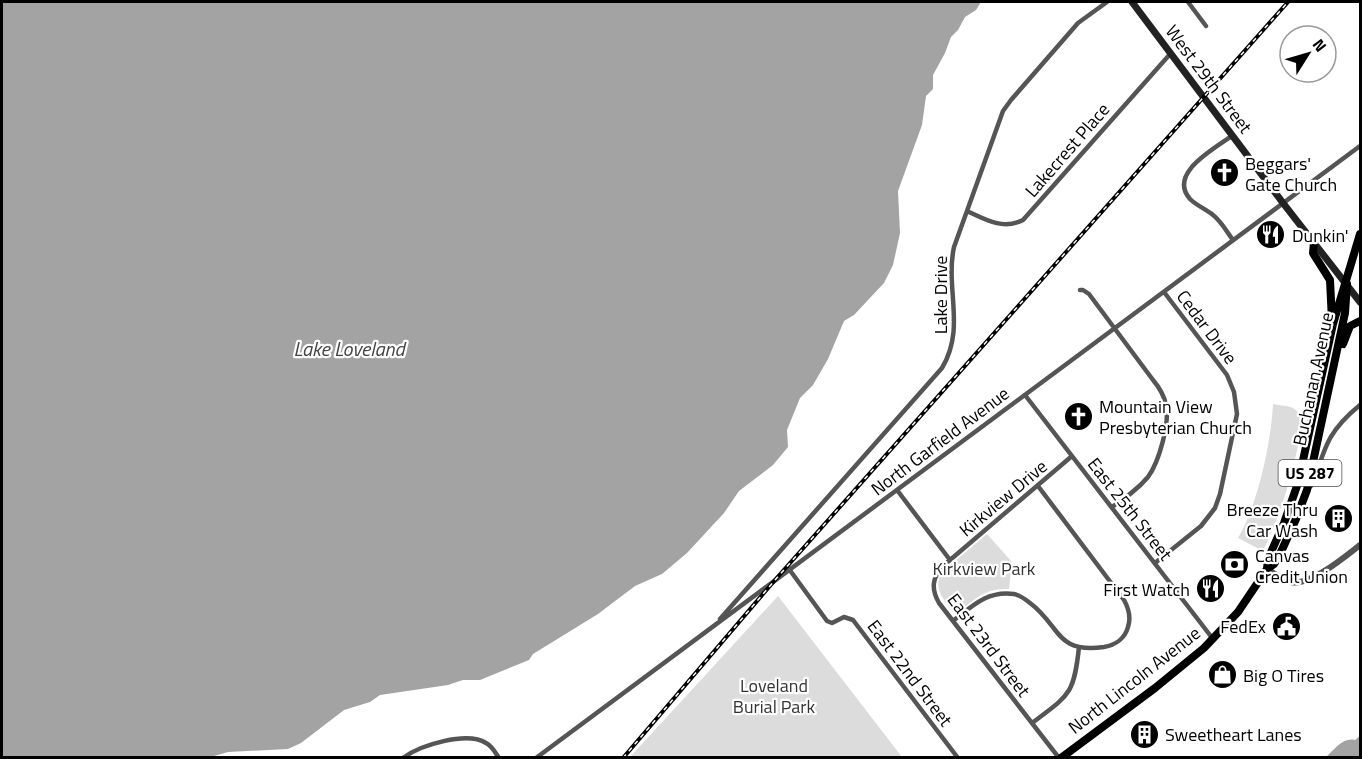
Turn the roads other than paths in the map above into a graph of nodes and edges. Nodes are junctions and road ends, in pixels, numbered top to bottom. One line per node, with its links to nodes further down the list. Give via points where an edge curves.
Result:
1 (1107, 2): 9 (street, Lake Drive, via 1078,23 1005,107)
2 (1132, 2): 5 (main road, West 29th Street)
3 (1188, 2): 4 (street)
4 (1206, 26)
5 (1171, 53): 6 (main road, West 29th Street); 9 (street, Lakecrest Place, via 1023,220 1001,225)
6 (1233, 135): 8 (main road, West 29th Street); 11 (street, via 1195,163 1184,182 1188,197 1213,214)
7 (1360, 146): 8 (street, North Garfield Avenue)
8 (1283, 203): 11 (street, North Garfield Avenue); 12 (main road, West 29th Street)
9 (967, 211): 34 (street, Lake Drive, via 952,253 954,338 946,361)
10 (1360, 234): 13 (highway, Buchanan Avenue / US 287)
11 (1233, 240): 15 (street, North Garfield Avenue)
12 (1314, 242): 13 (main road, West 29th Street); 18 (highway, via 1313,253 1330,280)
13 (1347, 284): 16 (main road, West 29th Street); 18 (highway, Buchanan Avenue / US 287); 20 (highway, Buchanan Avenue / US 287)
14 (1080, 290): 19 (street, via 1089,294)
15 (1164, 292): 19 (street, North Garfield Avenue); 30 (street, Cedar Drive, via 1227,375 1237,414 1215,508 1201,526)
16 (1360, 302)
17 (1360, 321): 20 (highway, via 1350,326)
18 (1333, 324): 32 (highway, Buchanan Avenue / US 287, via 1298,483)
19 (1114, 329): 21 (street, North Garfield Avenue); 27 (street, via 1160,389 1167,411 1152,471)
20 (1333, 369): 26 (highway, Buchanan Avenue / US 287)
21 (1025, 395): 23 (street, East 25th Street); 25 (street, North Garfield Avenue)
22 (1360, 405): 26 (street, via 1336,427 1326,443 1313,484)
23 (1072, 456): 24 (street, Kirkview Drive); 27 (street, East 25th Street)
24 (1038, 486): 29 (street, Kirkview Drive); 36 (street, via 1128,606 1130,620 1121,639 1108,646)
25 (897, 490): 29 (street); 31 (street, North Garfield Avenue)
26 (1307, 490): 32 (highway, Buchanan Avenue / US 287, via 1286,543)
27 (1112, 507): 30 (street, East 25th Street)
28 (1360, 545): 32 (street, via 1302,582 1290,582)
29 (950, 560): 33 (street, East 23rd Street, via 937,573 933,585 935,597)
30 (1155, 563): 35 (street, East 25th Street)
31 (789, 569): 34 (street, North Garfield Avenue); 41 (street, East 22nd Street, via 827,621 832,623 844,617 853,620)
32 (1267, 569): 35 (highway, North Lincoln Avenue / US 287, via 1238,612)
33 (953, 621): 36 (street, via 982,599 1014,594 1033,605 1066,643); 37 (street, East 23rd Street)
34 (716, 624): 40 (street, North Garfield Avenue)
35 (1213, 639): 42 (highway, North Lincoln Avenue / US 287, via 1155,688)
36 (1080, 647): 37 (street, via 1073,686)
37 (1032, 723): 42 (street, East 23rd Street)
38 (403, 758): 39 (street, via 421,747 468,738 486,743)
39 (499, 758)
40 (536, 758)
41 (958, 758)
42 (1060, 758)

